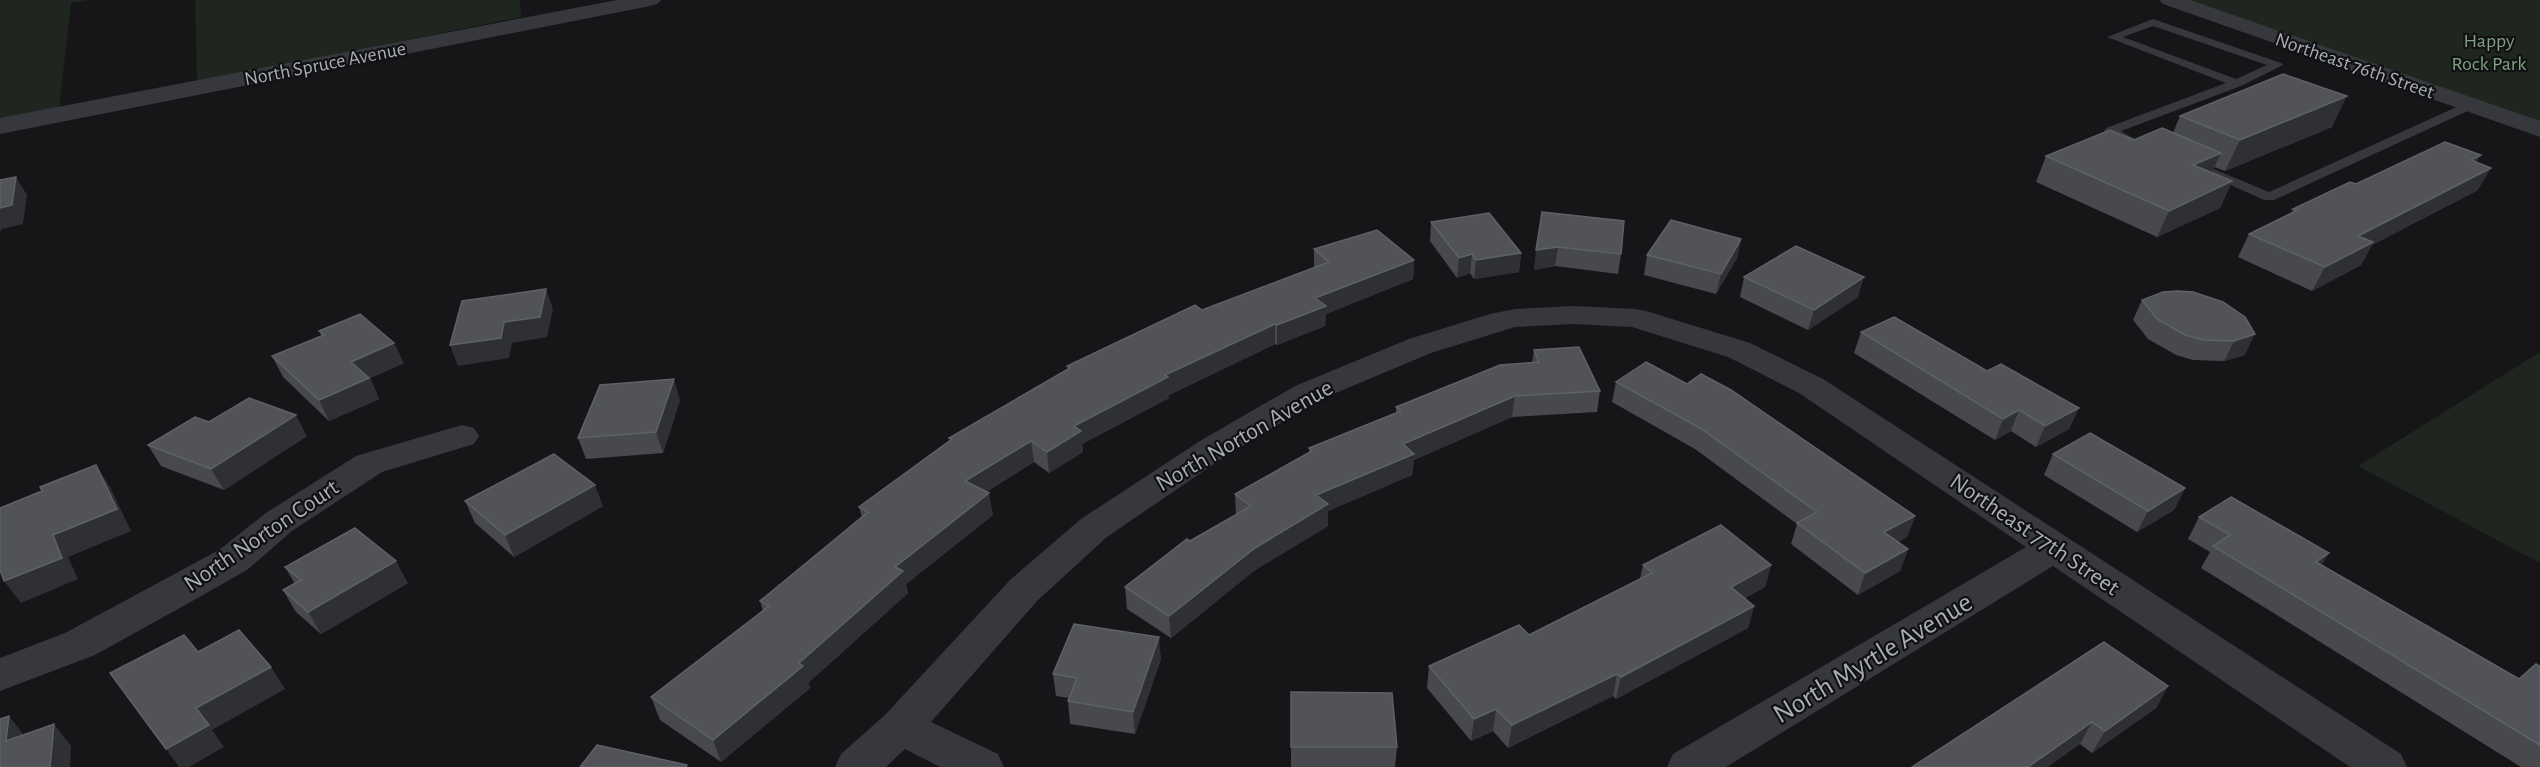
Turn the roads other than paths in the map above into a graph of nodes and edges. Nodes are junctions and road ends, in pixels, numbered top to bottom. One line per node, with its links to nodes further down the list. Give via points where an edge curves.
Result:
1 (650, 0): 5 (street, North Spruce Avenue)
2 (2169, 0): 4 (street, Northeast 76th Street)
3 (2236, 83): 3 (lane, via 2277,65 2153,22 2113,37); 7 (lane, via 2110,131)
4 (2470, 105): 6 (street, Northeast 76th Street); 8 (lane, via 2269,197)
5 (0, 126)
6 (2540, 129)
7 (2142, 144)
8 (2195, 166)
9 (1671, 329): 11 (street, Northeast 77th Street, via 1739,350 1811,386); 13 (street, North Norton Avenue, via 1635,318 1515,318 1420,346 1307,393 1212,449 1094,528 1024,590)
10 (462, 435): 12 (street, North Norton Court, via 369,464 279,522 233,560 80,644)
11 (2055, 547): 16 (street, North Myrtle Avenue); 17 (street, Northeast 77th Street)
12 (0, 675)
13 (900, 727): 14 (street, North Norton Avenue); 15 (street)
14 (857, 767)
15 (982, 767)
16 (1689, 767)
17 (2385, 767)

